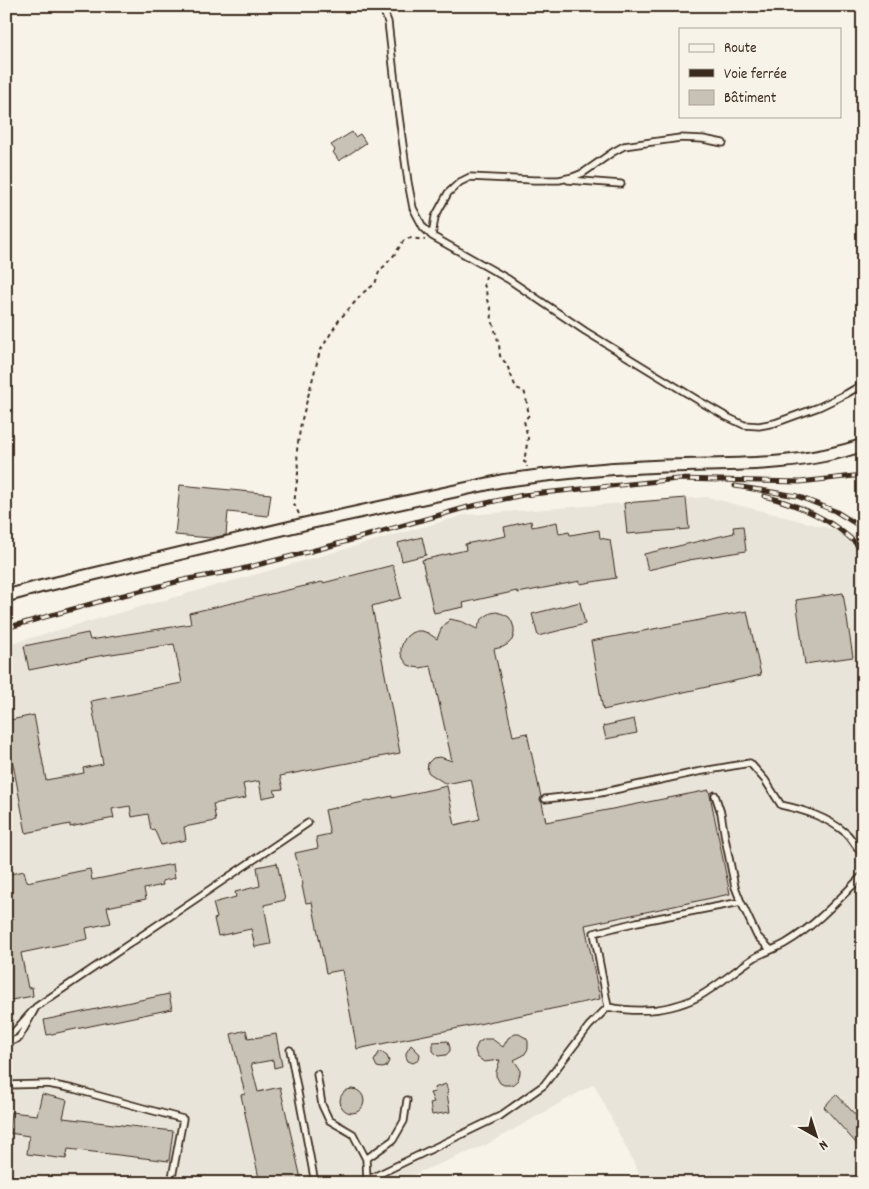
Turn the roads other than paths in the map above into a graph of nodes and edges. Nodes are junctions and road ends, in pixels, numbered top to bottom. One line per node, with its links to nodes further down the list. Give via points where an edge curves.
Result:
1 (382, 6): 5 (lane, via 388,22 413,208)
2 (723, 143): 3 (lane, via 680,138 624,146 583,173)
3 (559, 180): 4 (lane); 5 (lane, via 470,177 448,193 435,216)
4 (621, 184)
5 (432, 236): 6 (lane, via 508,279 584,331 744,425 775,423 819,407)
6 (863, 384)
7 (863, 445): 8 (street, via 800,460 606,469 501,481 304,524)
8 (6, 596)
9 (715, 795): 14 (lane)
10 (545, 800): 12 (lane, via 600,793 750,763 780,805 822,817 847,833)
11 (308, 823): 16 (lane)
12 (863, 854)
13 (863, 875): 15 (lane, via 811,926)
14 (741, 902): 15 (lane, via 757,936); 17 (lane, via 636,922 594,934)
15 (771, 950): 17 (lane, via 755,957 697,997 675,1006 651,1010)
16 (36, 1006): 18 (lane, via 13,1033); 19 (lane, via 19,1038)
17 (608, 1007): 25 (lane, via 589,1026 544,1085 500,1116)
18 (6, 1036)
19 (6, 1044)
20 (290, 1050): 27 (lane)
21 (317, 1074): 24 (lane, via 322,1105 329,1120 354,1134)
22 (6, 1085): 26 (lane, via 48,1084 183,1119)
23 (407, 1100): 24 (lane, via 404,1122 393,1140)
24 (366, 1160): 25 (lane)
25 (366, 1181)
26 (171, 1183)
27 (315, 1183)

